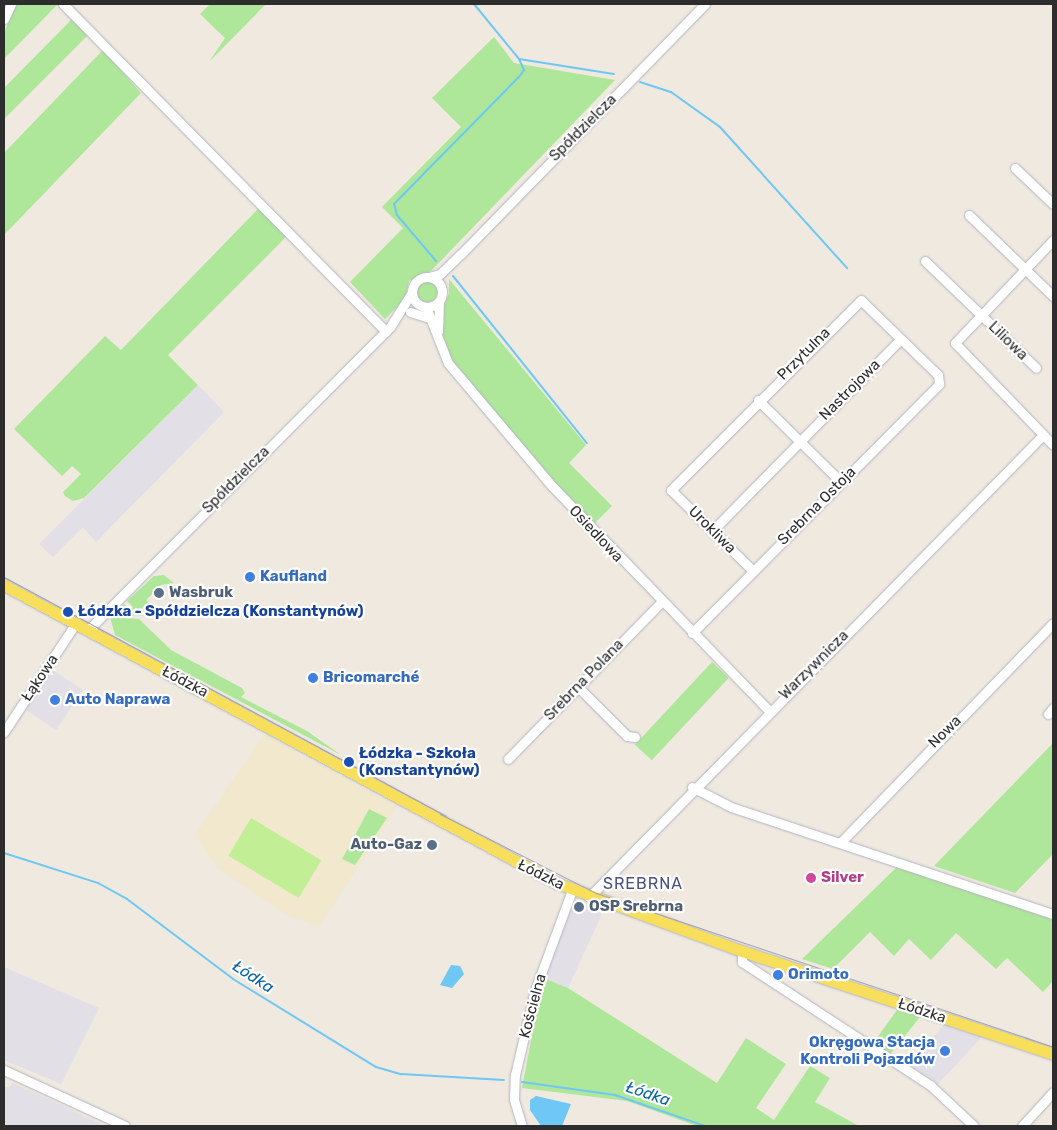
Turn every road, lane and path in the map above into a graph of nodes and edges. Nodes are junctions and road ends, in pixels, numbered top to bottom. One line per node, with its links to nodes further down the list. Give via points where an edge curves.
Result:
1 (11, 4): 4 (street)
2 (63, 4): 21 (street)
3 (705, 4): 9 (street, Spółdzielcza)
4 (4, 19)
5 (1015, 168): 6 (street)
6 (1053, 204)
7 (969, 215): 11 (street)
8 (1053, 240): 11 (street)
9 (461, 254): 12 (street, via 440,274); 14 (street, via 444,279)
10 (925, 261): 19 (street, Liliowa)
11 (1025, 269): 15 (street); 19 (street)
12 (429, 277): 13 (street, via 417,281); 14 (street, via 439,283)
13 (412, 292): 17 (street); 21 (street)
14 (442, 292): 16 (street)
15 (1053, 296)
16 (439, 302): 17 (street); 23 (street, Osiedlowa)
17 (424, 306): 18 (street); 20 (street, Osiedlowa)
18 (410, 312): 20 (street); 21 (street)
19 (980, 314): 24 (street, Liliowa); 27 (street, via 955,343 1040,427)
20 (430, 319): 23 (street, Osiedlowa)
21 (388, 329): 38 (street, Spółdzielcza)
22 (901, 339): 25 (street, Przytulna); 26 (street, Przytulna, via 858,300); 28 (street, Nastrojowa)
23 (440, 344): 35 (street, Osiedlowa, via 452,368 558,493)
24 (1036, 368)
25 (940, 378): 30 (street, Srebrna Ostoja)
26 (758, 400): 28 (street); 31 (street, Przytulna)
27 (1043, 436): 29 (street); 41 (street, Warzywnicza)
28 (800, 441): 30 (street); 32 (street, Nastrojowa)
29 (1053, 445)
30 (841, 482): 33 (street, Srebrna Ostoja)
31 (671, 490): 32 (street, Urokliwa)
32 (712, 531): 33 (street, Urokliwa)
33 (753, 571): 39 (street, Srebrna Ostoja)
34 (4, 584): 36 (main road, Łódzka)
35 (661, 602): 39 (street, Osiedlowa); 40 (street, Srebrna Polana)
36 (76, 623): 38 (main road, Łódzka); 42 (street, Łąkowa)
37 (1053, 623): 46 (street, Nowa)
38 (88, 630): 47 (main road, Łódzka, via 106,646 143,660)
39 (692, 633): 41 (street, Osiedlowa)
40 (578, 686): 43 (street, via 626,736); 44 (street, Srebrna Polana)
41 (769, 710): 45 (street, Warzywnicza)
42 (4, 732)
43 (634, 737)
44 (508, 760)
45 (692, 787): 46 (street, via 731,807); 48 (street, Warzywnicza)
46 (840, 843): 49 (street)
47 (572, 890): 48 (main road, Łódzka); 55 (street, Kościelna, via 535,990 515,1075 514,1099)
48 (589, 897): 50 (main road, Łódzka)
49 (1052, 911)
50 (742, 951): 51 (main road, Łódzka); 56 (street, via 742,962 930,1085)
51 (1053, 1054)
52 (4, 1070): 54 (street)
53 (1053, 1092): 57 (street)
54 (125, 1126)
55 (522, 1126)
56 (974, 1126)
57 (1022, 1126)

